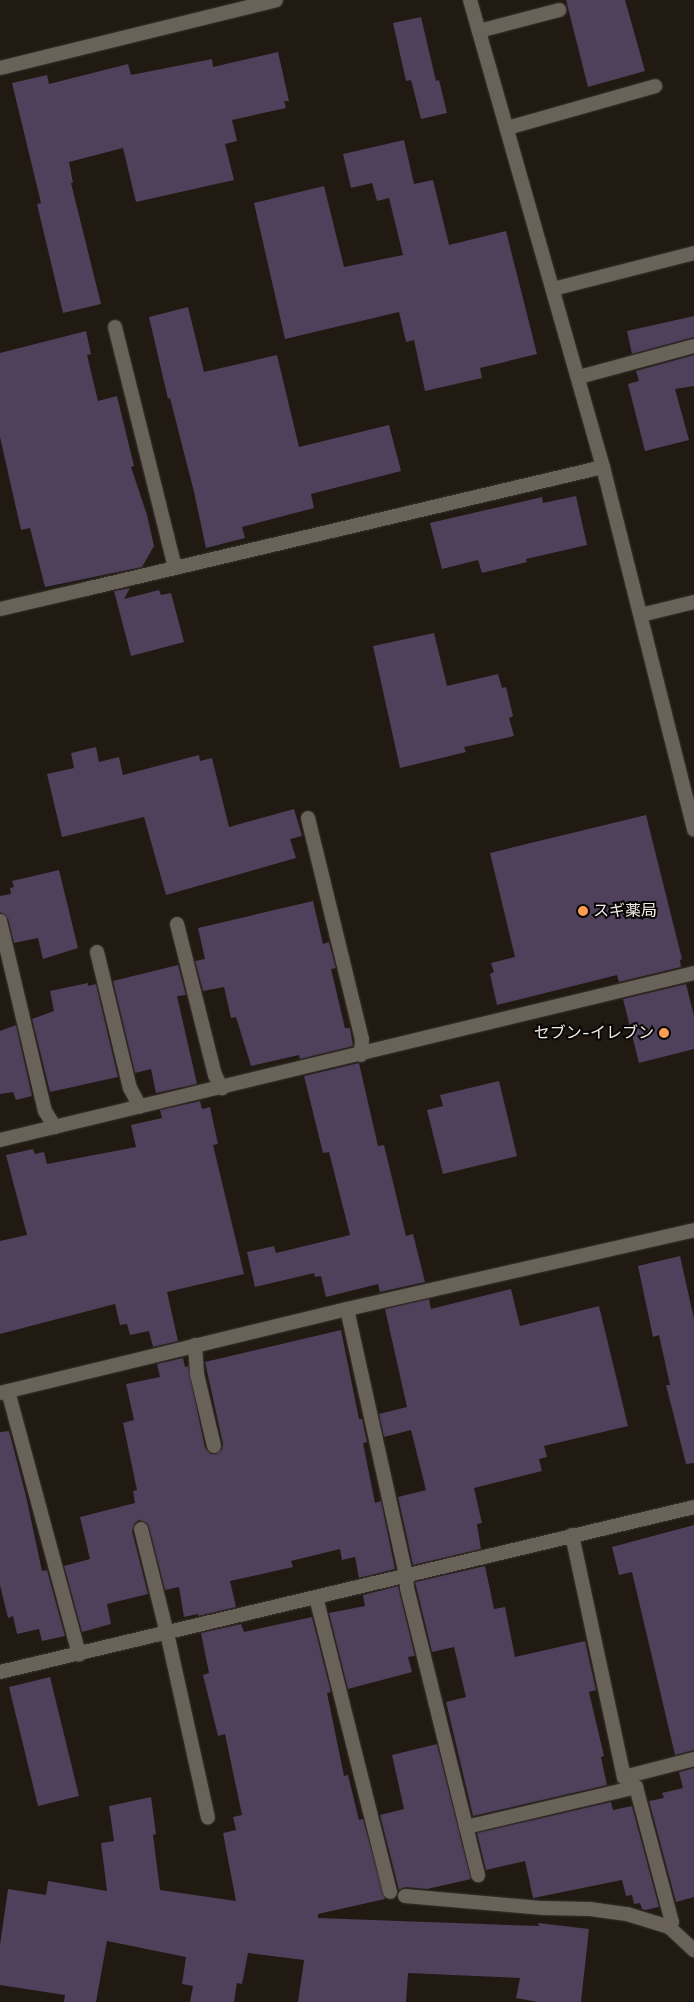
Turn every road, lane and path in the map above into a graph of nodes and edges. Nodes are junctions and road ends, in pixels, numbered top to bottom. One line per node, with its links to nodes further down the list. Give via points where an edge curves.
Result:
1 (276, 0): 5 (street)
2 (470, 0): 4 (street)
3 (559, 10): 4 (street)
4 (479, 31): 7 (street)
5 (0, 68)
6 (655, 86): 7 (street)
7 (507, 128): 9 (street)
8 (694, 253): 9 (street)
9 (553, 290): 12 (street)
10 (115, 326): 14 (street)
11 (694, 346): 12 (street)
12 (579, 377): 13 (street)
13 (603, 467): 14 (street); 17 (street)
14 (176, 568): 16 (street)
15 (694, 602): 17 (street)
16 (0, 609)
17 (641, 616): 19 (street)
18 (308, 818): 24 (street, via 362,1039)
19 (694, 830)
20 (0, 921): 27 (street, via 45,1111)
21 (177, 924): 25 (street, via 215,1075)
22 (97, 952): 26 (street, via 130,1088)
23 (694, 973): 24 (street)
24 (361, 1055): 25 (street)
25 (222, 1088): 26 (street)
26 (140, 1107): 27 (street)
27 (55, 1126): 28 (street)
28 (0, 1140)
29 (694, 1230): 30 (street)
30 (347, 1309): 31 (street); 37 (street)
31 (196, 1345): 32 (street); 33 (street, via 197,1374)
32 (4, 1392): 40 (street)
33 (214, 1446)
34 (694, 1507): 36 (street)
35 (142, 1528): 39 (street)
36 (572, 1535): 37 (street); 43 (street, via 624,1777)
37 (406, 1576): 38 (street); 45 (street, via 406,1588)
38 (316, 1597): 39 (street); 47 (street)
39 (167, 1634): 40 (street); 44 (street)
40 (79, 1655): 41 (street)
41 (0, 1672)
42 (694, 1759): 43 (street)
43 (633, 1780): 45 (street); 49 (street, via 672,1922)
44 (208, 1818)
45 (466, 1827): 46 (street)
46 (478, 1875)
47 (390, 1892)
48 (405, 1896): 49 (street, via 543,1908 590,1908 627,1914)
49 (669, 1927): 50 (street)
50 (694, 1950)

